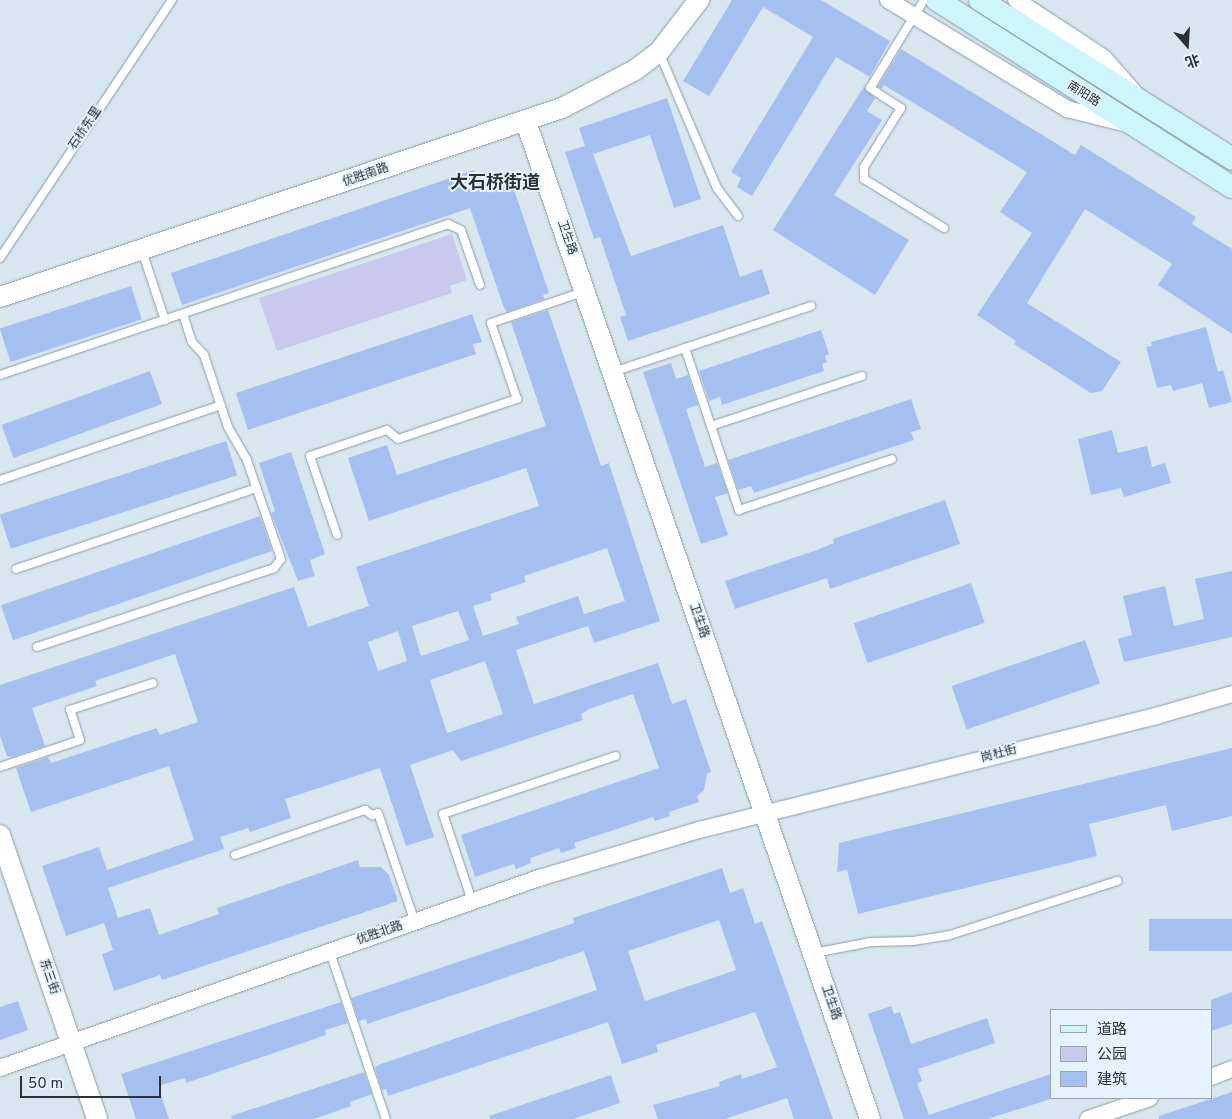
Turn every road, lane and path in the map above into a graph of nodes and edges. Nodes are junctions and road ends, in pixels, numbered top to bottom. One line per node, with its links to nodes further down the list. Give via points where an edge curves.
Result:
1 (172, 0): 18 (lane, 石桥东里)
2 (699, 0): 9 (street, 优胜南路)
3 (888, 0): 8 (street)
4 (924, 0): 8 (lane)
5 (937, 0): 12 (main road, 南阳路)
6 (980, 0): 10 (main road, 南阳路)
7 (1016, 0): 10 (street, via 1104,58)
8 (914, 16): 12 (street, via 1067,109); 16 (lane, via 870,88 901,108 864,167 864,179)
9 (659, 52): 11 (street, 优胜南路, via 598,90); 15 (lane, via 717,188)
10 (1146, 106): 13 (main road, 南阳路)
11 (526, 122): 17 (street, 优胜南路); 20 (street, 卫生路)
12 (1133, 126): 14 (main road, 南阳路)
13 (1232, 159)
14 (1232, 188)
15 (738, 216)
16 (944, 228)
17 (142, 251): 21 (street, 优胜南路); 24 (lane)
18 (0, 258)
19 (480, 285): 23 (lane, via 461,230 448,224)
20 (585, 291): 26 (street, 卫生路); 34 (lane, via 491,323 517,399 398,439 387,430 310,456)
21 (0, 297)
22 (811, 306): 25 (lane)
23 (183, 314): 24 (lane); 29 (lane, via 192,342 204,355)
24 (165, 320): 27 (lane)
25 (685, 348): 26 (lane); 30 (lane)
26 (613, 372): 41 (street, 卫生路)
27 (0, 375)
28 (862, 376): 30 (lane)
29 (221, 405): 32 (lane); 33 (lane)
30 (712, 426): 31 (lane, via 739,510)
31 (892, 459)
32 (0, 480)
33 (257, 488): 35 (lane); 36 (lane, via 280,559 274,568)
34 (337, 535)
35 (16, 569)
36 (37, 647)
37 (153, 683): 40 (lane, via 70,710 80,740)
38 (1232, 694): 41 (street, 岗杜街, via 1156,716)
39 (615, 756): 45 (lane, via 443,814)
40 (0, 766)
41 (765, 813): 45 (street, 优胜北路, via 671,838); 48 (street, 卫生路)
42 (0, 836): 49 (street, 东三街)
43 (235, 855): 46 (lane, via 365,810 372,815 378,813)
44 (1116, 881): 48 (lane, via 950,935 913,941 871,942)
45 (472, 901): 46 (street, 优胜北路)
46 (415, 922): 47 (street, 优胜北路)
47 (330, 952): 49 (street, 优胜北路); 55 (lane)
48 (813, 953): 56 (street, 卫生路)
49 (71, 1043): 50 (street, 优胜北路); 54 (street, 东三街)
50 (0, 1068)
51 (1232, 1070): 52 (street)
52 (1212, 1077)
53 (1147, 1099): 57 (street)
54 (97, 1119)
55 (386, 1119)
56 (870, 1119)
57 (1088, 1119)

